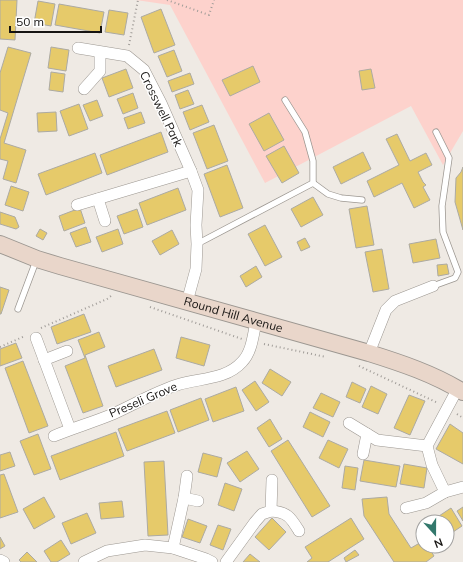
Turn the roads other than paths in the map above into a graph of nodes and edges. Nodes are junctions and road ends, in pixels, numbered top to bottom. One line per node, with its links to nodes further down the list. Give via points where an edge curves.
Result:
1 (78, 48): 2 (street)
2 (100, 52): 3 (street, via 100,71); 6 (street, Crosswell Park, via 127,56 144,70)
3 (84, 89)
4 (285, 100): 7 (lane, via 305,132 313,161)
5 (436, 132): 15 (lane, via 449,158 442,206 443,232 458,272 455,278)
6 (191, 171): 8 (street); 13 (street, Crosswell Park, via 198,190)
7 (313, 183): 9 (lane, via 328,194); 13 (lane)
8 (98, 199): 10 (street); 11 (street)
9 (362, 200)
10 (77, 205)
11 (105, 221)
12 (0, 244): 14 (street, Round Hill Avenue)
13 (198, 244): 16 (street, Crosswell Park, via 196,268)
14 (37, 259): 16 (street, Round Hill Avenue); 17 (lane)
15 (433, 286): 21 (street, via 395,301 386,310)
16 (187, 302): 18 (street, Round Hill Avenue)
17 (18, 309)
18 (256, 322): 21 (street, Round Hill Avenue); 25 (street, Preseli Grove, via 252,342 242,362 228,372 178,384 112,414)
19 (34, 334): 22 (street)
20 (67, 351): 22 (street)
21 (369, 353): 23 (street, Round Hill Avenue, via 403,364)
22 (44, 360): 25 (street)
23 (460, 390): 28 (street, via 447,407)
24 (349, 423): 26 (street)
25 (70, 429): 27 (street, Preseli Grove)
26 (367, 434): 28 (street, via 377,440); 29 (street)
27 (54, 436)
28 (427, 446): 33 (street, via 432,465)
29 (363, 454)
30 (187, 476): 34 (street)
31 (272, 480): 37 (street)
32 (463, 487): 33 (street)
33 (445, 492): 36 (street, via 426,503)
34 (184, 498): 35 (street); 39 (street)
35 (198, 500)
36 (406, 508)
37 (272, 511): 38 (street, via 281,511 291,518); 44 (street, via 262,514)
38 (299, 531)
39 (173, 548): 42 (street, via 144,545 107,552); 43 (street)
40 (0, 560): 41 (street)
41 (4, 562)
42 (84, 562)
43 (212, 562)
44 (226, 562)

